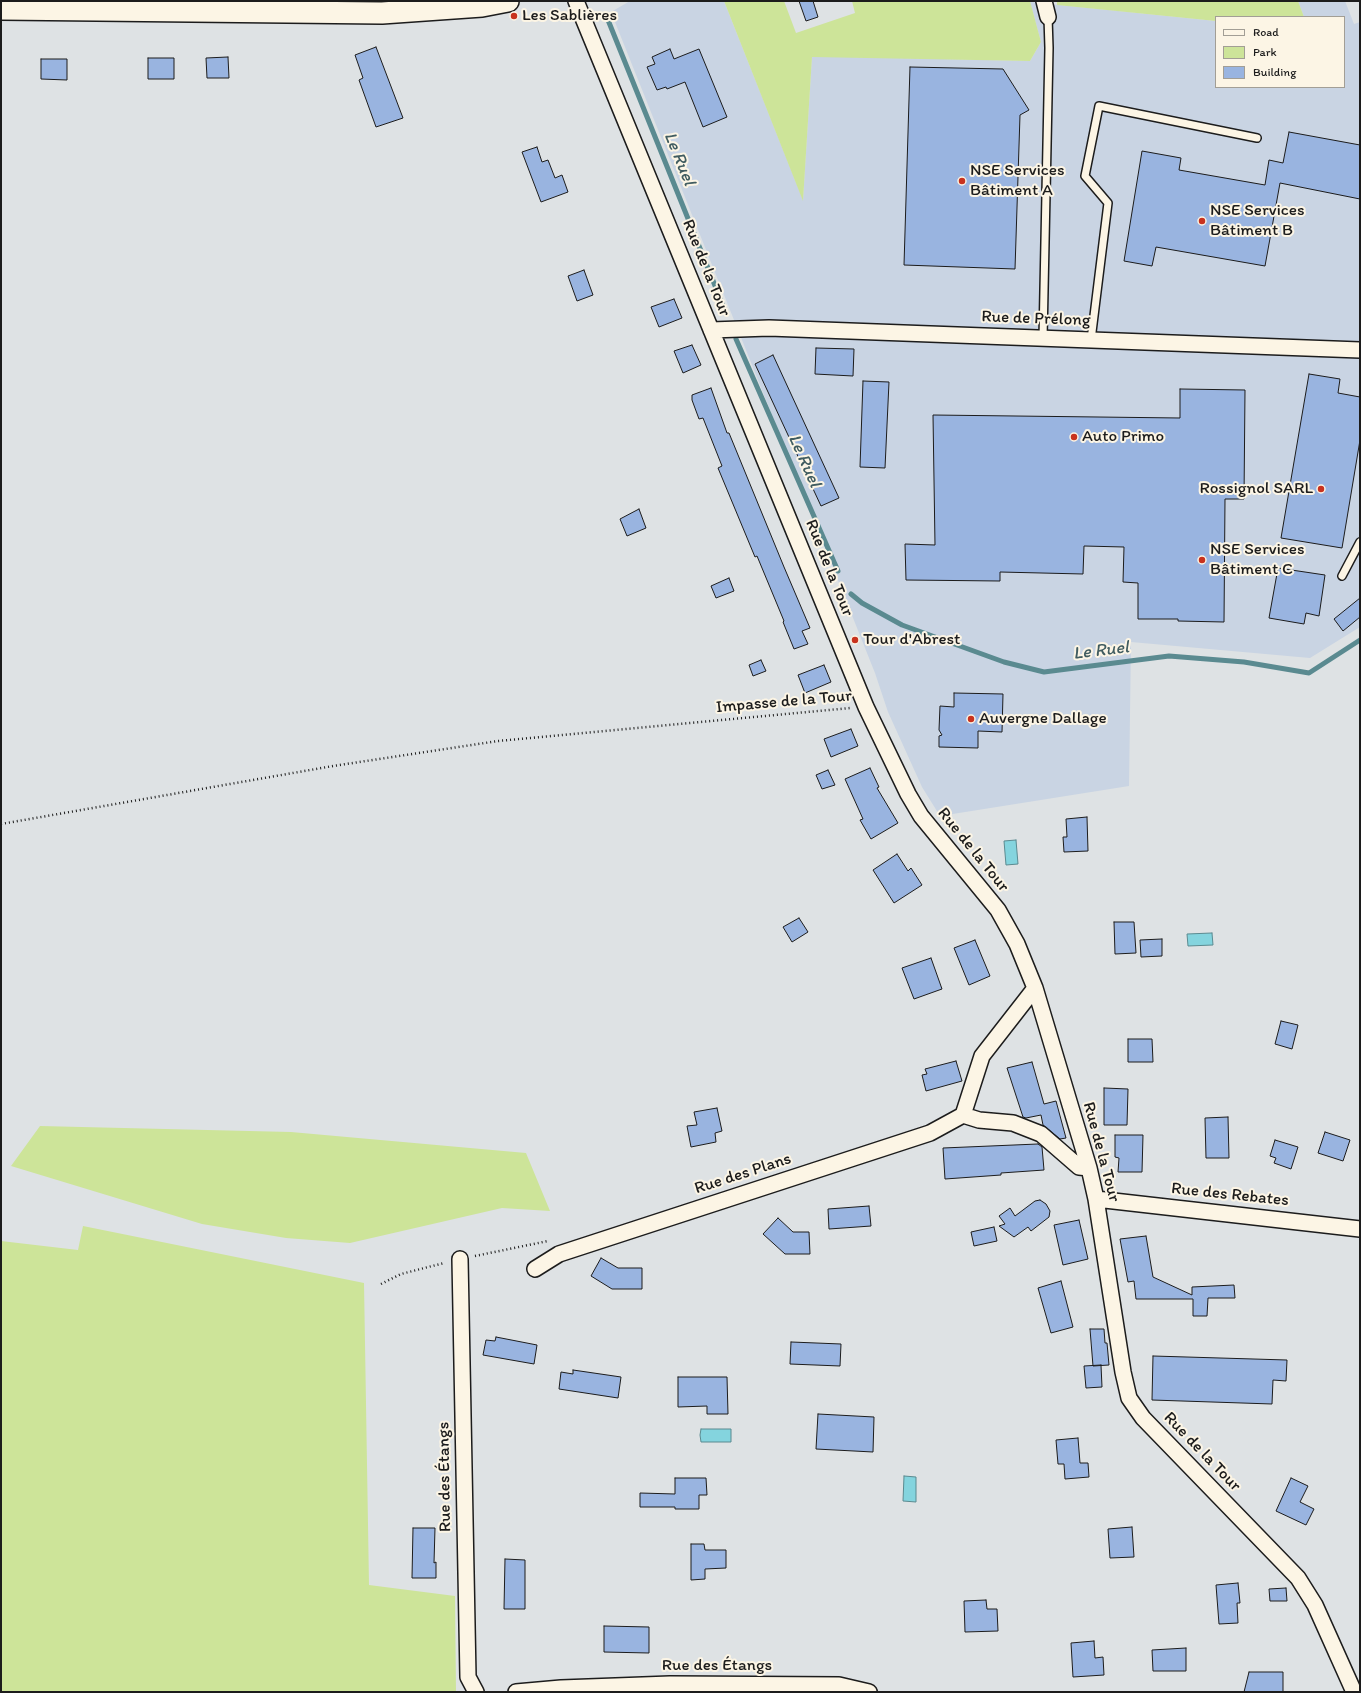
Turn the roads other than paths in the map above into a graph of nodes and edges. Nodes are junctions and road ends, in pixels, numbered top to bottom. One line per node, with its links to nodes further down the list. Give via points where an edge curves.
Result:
1 (508, 1): 4 (main road, via 482,6 382,13)
2 (576, 1): 7 (street, Rue de la Tour)
3 (1044, 1): 5 (street)
4 (1, 9)
5 (1048, 17): 8 (lane)
6 (1257, 138): 9 (lane, via 1099,106 1085,176 1108,203)
7 (711, 330): 8 (street, Rue de Prélong, via 769,328); 13 (street, Rue de la Tour, via 866,707 908,794 921,816 998,910 1017,944)
8 (1043, 338): 9 (street, Rue de Prélong)
9 (1090, 340): 10 (street, Rue de Prélong)
10 (1360, 350)
11 (1360, 542): 12 (lane)
12 (1342, 576)
13 (1035, 988): 14 (street, via 982,1056); 15 (street, Rue de la Tour)
14 (963, 1115): 15 (street, via 979,1120 1013,1123 1041,1134 1079,1167); 19 (street, Rue des Plans, via 930,1133 560,1254)
15 (1089, 1168): 16 (street, Rue de la Tour)
16 (1096, 1199): 17 (street, Rue des Rebates); 23 (street, Rue de la Tour, via 1129,1398 1143,1418 1298,1578 1315,1605)
17 (1360, 1228)
18 (460, 1259): 20 (street, Rue des Étangs, via 468,1677)
19 (535, 1269)
20 (476, 1692)
21 (516, 1692): 22 (street, Rue des Étangs, via 670,1684 839,1685)
22 (870, 1692)
23 (1354, 1692)

